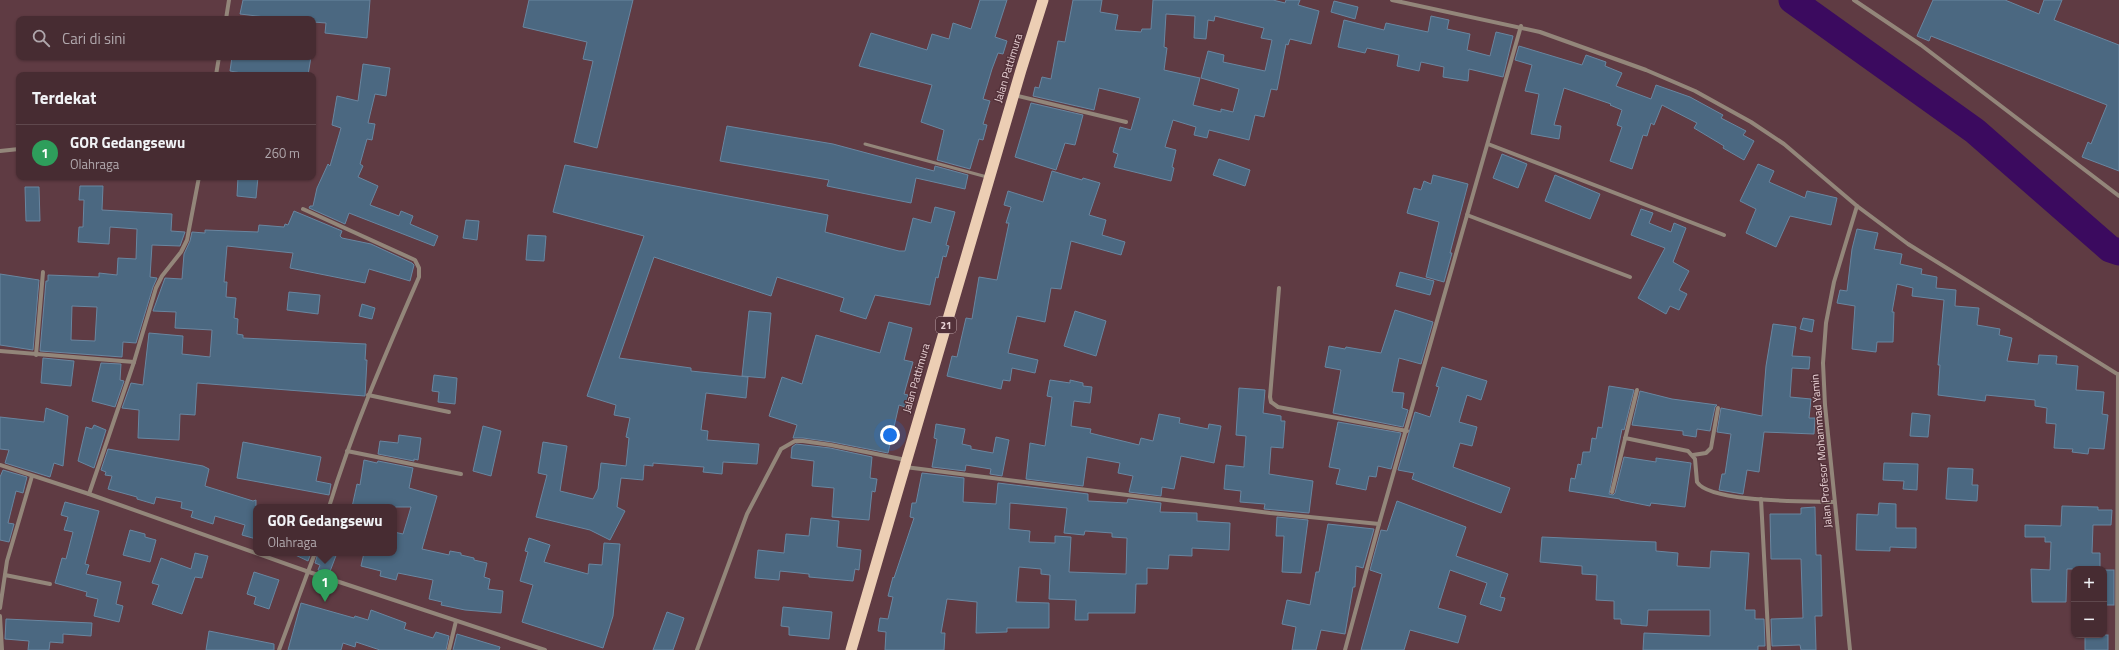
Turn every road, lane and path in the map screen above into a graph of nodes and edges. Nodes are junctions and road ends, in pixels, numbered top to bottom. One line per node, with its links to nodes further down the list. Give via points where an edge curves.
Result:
1 (229, 0): 5 (street)
2 (1043, 0): 9 (highway, Jalan Pattimura / 21)
3 (1392, 0): 6 (street)
4 (1854, 0): 17 (street, via 1921,45)
5 (226, 16)
6 (1521, 26): 12 (street); 18 (street, via 1646,70 1695,92 1751,122 1784,144)
7 (218, 60): 8 (street)
8 (216, 72)
9 (1013, 95): 10 (street); 15 (highway, Jalan Pattimura / 21)
10 (1126, 122)
11 (865, 144): 15 (lane)
12 (1488, 144): 20 (street); 21 (street)
13 (16, 149): 14 (street)
14 (0, 151)
15 (989, 177): 37 (highway, Jalan Pattimura / 21)
16 (198, 180): 27 (street, via 187,240 156,288)
17 (2119, 196)
18 (1856, 206): 28 (street, via 1922,252); 44 (street, Jalan Profesor Mohammad Yamin, via 1834,282 1826,323 1825,405)
19 (303, 209): 30 (street, via 415,260 418,264 419,277)
20 (1467, 215): 23 (street); 33 (street)
21 (1724, 235)
22 (43, 272): 26 (street)
23 (1630, 277)
24 (1279, 288): 33 (street, via 1271,402 1278,407)
25 (0, 351): 26 (street)
26 (36, 355): 27 (street)
27 (134, 362): 42 (street)
28 (2118, 374): 65 (street)
29 (1637, 390): 34 (street)
30 (368, 395): 32 (street); 35 (street)
31 (1718, 408): 36 (street, via 1711,448 1706,453)
32 (448, 412)
33 (1407, 431): 46 (street)
34 (1625, 438): 36 (street, via 1688,451); 41 (street)
35 (347, 451): 39 (street); 45 (street)
36 (1693, 455): 43 (street, via 1697,482 1702,488 1737,498)
37 (905, 464): 46 (street, via 1270,513); 60 (street, via 831,445 803,441 795,441 781,449 747,514); 61 (highway, Jalan Pattimura / 21)
38 (0, 465): 40 (street)
39 (460, 474)
40 (32, 476): 42 (street); 51 (street)
41 (1612, 492)
42 (89, 494): 47 (street)
43 (1761, 499): 44 (street); 63 (street)
44 (1834, 502): 64 (street, Jalan Profesor Mohammad Yamin)
45 (330, 504)
46 (1379, 524): 62 (street)
47 (253, 552)
48 (264, 556): 50 (street)
49 (314, 556): 50 (street)
50 (309, 572): 55 (street); 57 (street)
51 (5, 575): 52 (street); 53 (street)
52 (50, 584)
53 (0, 608)
54 (0, 616): 56 (street)
55 (456, 620): 58 (street); 59 (street)
56 (2, 650)
57 (279, 650)
58 (449, 650)
59 (545, 650)
60 (697, 650)
61 (852, 650)
62 (1345, 650)
63 (1769, 650)
64 (1850, 650)
65 (2117, 650)

